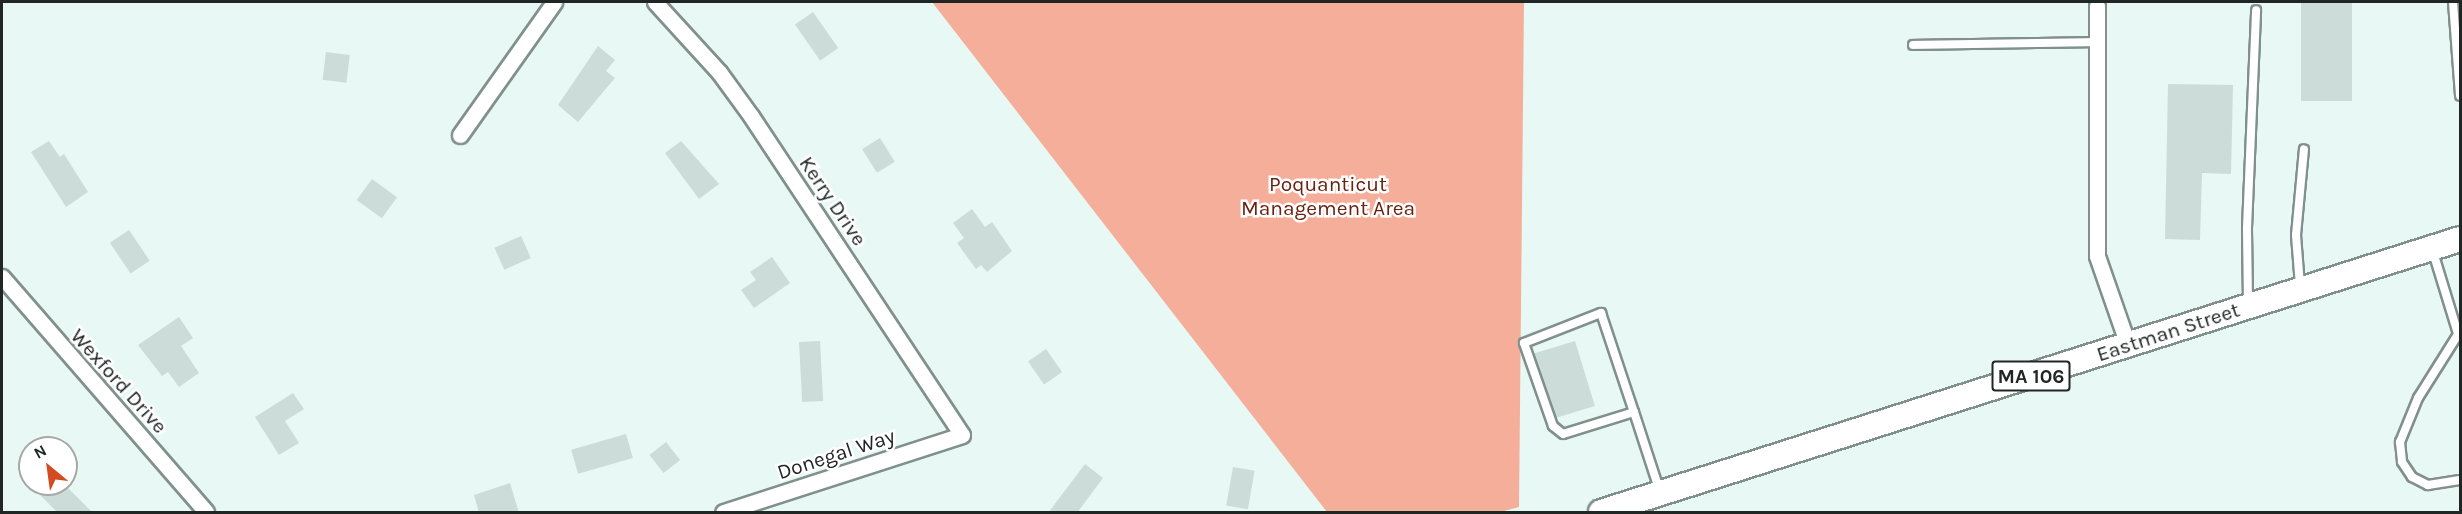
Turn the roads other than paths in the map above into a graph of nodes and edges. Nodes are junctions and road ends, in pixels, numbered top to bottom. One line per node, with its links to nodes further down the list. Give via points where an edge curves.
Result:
1 (554, 2): 9 (street)
2 (655, 2): 19 (street, Kerry Drive, via 719,72 751,116)
3 (2453, 2): 8 (lane)
4 (2097, 4): 6 (street)
5 (2256, 10): 15 (lane, via 2247,228)
6 (2097, 42): 7 (lane); 17 (street, via 2097,256)
7 (1913, 45)
8 (2460, 96)
9 (460, 135)
10 (2304, 148): 14 (lane, via 2296,235)
11 (2460, 239): 12 (main road, Eastman Street / MA 106)
12 (2432, 248): 14 (main road, Eastman Street / MA 106); 16 (lane)
13 (2, 277): 22 (street, Wexford Drive)
14 (2300, 290): 15 (main road, Eastman Street / MA 106)
15 (2248, 307): 17 (main road, Eastman Street / MA 106)
16 (2459, 336): 20 (lane, via 2418,398 2400,442 2402,462 2412,477 2428,485)
17 (2128, 345): 21 (main road, Eastman Street / MA 106)
18 (1634, 412): 18 (lane, via 1601,313 1524,343 1553,426 1563,434); 21 (lane)
19 (962, 435): 23 (street, Donegal Way)
20 (2460, 480)
21 (1661, 494): 24 (main road, Eastman Street / MA 106)
22 (206, 513)
23 (723, 513)
24 (1600, 513)

